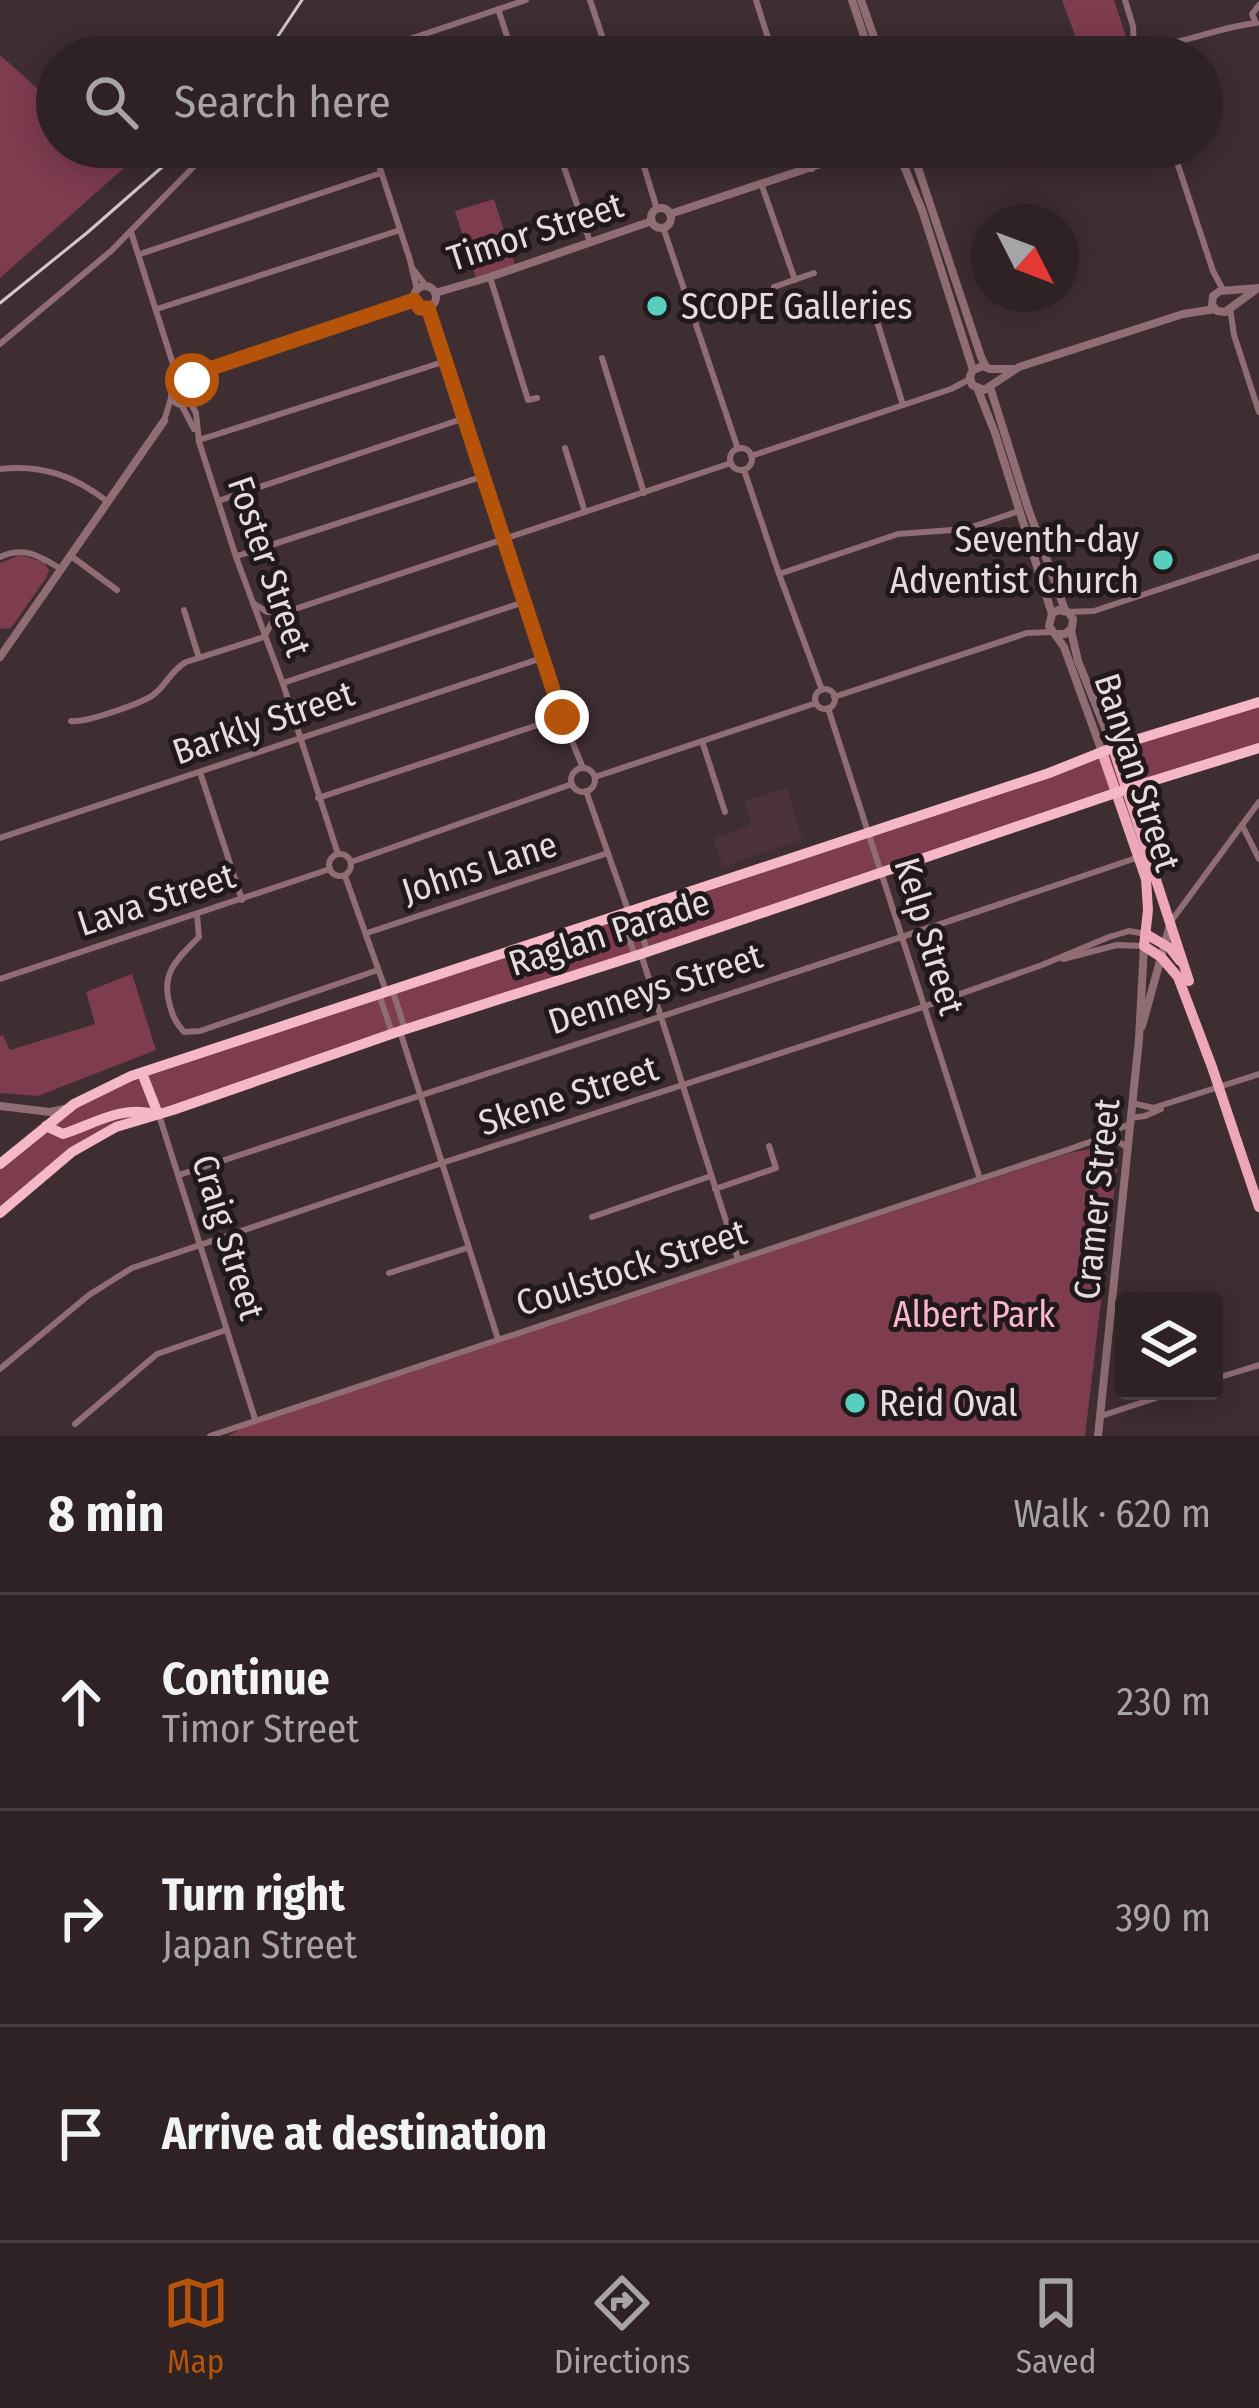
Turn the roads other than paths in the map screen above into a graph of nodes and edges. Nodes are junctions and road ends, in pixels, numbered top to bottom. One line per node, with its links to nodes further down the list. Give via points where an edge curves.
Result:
1 (526, 0): 8 (street)
2 (590, 0): 14 (street)
3 (755, 0): 15 (street)
4 (852, 0): 16 (street)
5 (862, 0): 17 (street)
6 (1125, 0): 11 (street)
7 (1255, 7): 9 (street); 10 (street)
8 (498, 9): 12 (street); 13 (street)
9 (1258, 24): 10 (street)
10 (1235, 25): 20 (street)
11 (1133, 26): 18 (street); 19 (street)
12 (418, 36)
13 (507, 36)
14 (601, 36)
15 (768, 36)
16 (867, 36)
17 (870, 36)
18 (1132, 36)
19 (1140, 36)
20 (1200, 36)
21 (193, 168): 35 (street)
22 (379, 168): 29 (street)
23 (564, 168): 37 (street)
24 (645, 168): 31 (street)
25 (904, 168): 59 (street)
26 (918, 168): 56 (street)
27 (1179, 168): 47 (street)
28 (812, 169): 30 (street, Timor Street)
29 (381, 173): 36 (street); 38 (street)
30 (762, 186): 32 (street, Timor Street); 42 (street)
31 (657, 208): 32 (street); 33 (street)
32 (670, 214): 34 (street)
33 (652, 221): 34 (street); 37 (street, Timor Street)
34 (663, 227): 71 (street)
35 (131, 230): 38 (street); 53 (street)
36 (400, 230): 39 (street); 51 (street)
37 (590, 242): 41 (street, Timor Street)
38 (140, 254): 51 (street)
39 (411, 266): 45 (street); 46 (street)
40 (814, 273): 42 (street)
41 (490, 278): 45 (street, Timor Street); 63 (street, via 528,400)
42 (795, 280): 43 (street)
43 (774, 287)
44 (1258, 288): 47 (street); 49 (street)
45 (431, 290): 46 (street, Timor Street); 50 (street)
46 (416, 295): 50 (street); 58 (street, Timor Street)
47 (1219, 299): 49 (street); 49 (street, via 1233,299); 52 (street); 57 (street)
48 (871, 302): 65 (street)
49 (1231, 307): 52 (street)
50 (428, 308): 55 (street)
51 (157, 309): 60 (street)
52 (1234, 335): 66 (street)
53 (0, 344)
54 (602, 358): 77 (street)
55 (446, 361): 67 (street); 69 (street)
56 (988, 368): 57 (street); 59 (street); 61 (street)
57 (1015, 369): 61 (street)
58 (197, 377): 60 (street, Timor Street)
59 (974, 381): 61 (street); 65 (street); 80 (street)
60 (182, 386): 62 (street); 64 (street)
61 (991, 386): 80 (street)
62 (171, 398): 64 (street); 68 (street)
63 (537, 398)
64 (184, 405): 68 (street); 69 (street, Foster Street, via 196,412)
65 (903, 405): 72 (street)
66 (1259, 412)
67 (465, 418): 76 (street); 78 (street)
68 (164, 421): 79 (street)
69 (198, 436): 78 (street, Foster Street)
70 (565, 448): 81 (street)
71 (738, 449): 72 (street); 73 (street)
72 (751, 456): 75 (street)
73 (730, 463): 75 (street); 77 (street)
74 (0, 469): 79 (street, via 52,472)
75 (744, 470): 88 (street)
76 (484, 476): 82 (street); 85 (street)
77 (644, 493): 81 (street)
78 (218, 501): 85 (street, Foster Street)
79 (108, 502): 84 (street)
80 (1023, 510): 88 (street, via 966,529 898,534); 94 (street); 96 (street)
81 (585, 512): 82 (street)
82 (505, 539): 91 (street); 93 (street)
83 (0, 556): 87 (street, via 29,552)
84 (70, 556): 87 (street); 89 (street)
85 (236, 556): 90 (street, Foster Street)
86 (1259, 556): 95 (street)
87 (61, 569): 102 (street)
88 (778, 574): 107 (street)
89 (117, 590)
90 (252, 602): 93 (street); 101 (street, Foster Street)
91 (524, 602): 105 (street); 106 (street)
92 (184, 610): 104 (street)
93 (289, 611): 101 (street)
94 (1067, 611): 95 (street); 96 (street); 97 (street)
95 (1094, 611): 97 (street)
96 (1050, 616): 98 (street); 99 (street)
97 (1072, 629): 99 (street); 117 (street, Banyan Street)
98 (1027, 633): 99 (street); 108 (street)
99 (1053, 633): 117 (street, Banyan Street)
100 (0, 637): 102 (street)
101 (264, 637): 104 (street); 106 (street, Foster Street)
102 (10, 643): 103 (street)
103 (0, 657)
104 (199, 658): 113 (street, via 175,668 149,698)
105 (542, 658): 112 (street); 114 (street, Barkly Street)
106 (283, 684): 114 (street, Foster Street)
107 (822, 690): 108 (street); 110 (street)
108 (834, 697): 111 (street)
109 (1259, 702): 117 (highway, Raglan Parade)
110 (816, 703): 111 (street); 115 (street)
111 (828, 709): 128 (street, Kelp Street)
112 (562, 717): 118 (street); 124 (street)
113 (70, 722)
114 (300, 737): 119 (street, Barkly Street); 124 (street, Foster Street)
115 (702, 741): 120 (street); 126 (street)
116 (1259, 748): 123 (highway, Raglan Parade)
117 (1107, 750): 123 (main road, Banyan Street); 128 (highway, Raglan Parade)
118 (583, 768): 120 (street); 121 (street)
119 (200, 772): 129 (street, Barkly Street); 138 (street)
120 (595, 777): 122 (street)
121 (572, 784): 122 (street); 134 (street)
122 (586, 791): 130 (street)
123 (1122, 791): 132 (main road, Banyan Street); 136 (highway, Raglan Parade)
124 (318, 798): 131 (street, Foster Street)
125 (1259, 802): 127 (street)
126 (725, 812)
127 (1241, 825): 133 (street); 142 (street)
128 (869, 831): 136 (street, Kelp Street); 140 (highway, Raglan Parade)
129 (0, 838)
130 (608, 853): 140 (street); 143 (street, Johns Lane)
131 (338, 854): 134 (street); 135 (street)
132 (1143, 856): 139 (main road, Banyan Street); 142 (main road, Banyan Street); 145 (street, Denneys Street)
133 (1259, 860)
134 (351, 862): 137 (street)
135 (330, 869): 137 (street); 138 (street, Lava Street)
136 (882, 873): 145 (street, Kelp Street); 148 (highway, Raglan Parade)
137 (345, 876): 143 (street)
138 (242, 899): 141 (street, Lava Street)
139 (1148, 906): 142 (main road); 144 (street, Skene Street, via 1138,926); 146 (main road, Banyan Street)
140 (627, 910): 148 (street); 148 (street); 154 (highway, Raglan Parade)
141 (197, 915): 150 (street, via 199,937 171,968 165,989 184,1032); 151 (street, Lava Street)
142 (1168, 916): 147 (street); 153 (main road, Banyan Street)
143 (367, 933): 150 (street)
144 (1122, 933): 146 (street, Skene Street); 149 (street, Skene Street)
145 (901, 939): 155 (street, Kelp Street); 156 (street, Denneys Street)
146 (1145, 940): 147 (main road); 149 (street, Skene Street); 158 (street, Cramer Street)
147 (1163, 951): 152 (street, Cramer Street); 153 (main road)
148 (641, 954): 156 (street); 157 (highway, Raglan Parade)
149 (1042, 965): 155 (street, Skene Street)
150 (379, 970): 154 (street)
151 (0, 979)
152 (1154, 981): 153 (street); 158 (street, Cramer Street)
153 (1186, 986): 162 (main road)
154 (386, 991): 157 (street); 157 (street); 159 (highway, Raglan Parade)
155 (922, 1007): 161 (street, Skene Street); 179 (street, Kelp Street)
156 (662, 1015): 161 (street); 163 (street, Denneys Street)
157 (399, 1031): 163 (street); 169 (highway, Raglan Parade)
158 (1139, 1039): 165 (street, Cramer Street)
159 (142, 1073): 166 (highway, Raglan Parade); 169 (highway, Craig Street)
160 (1259, 1074): 162 (street)
161 (683, 1086): 175 (street, Skene Street); 178 (street)
162 (1219, 1088): 164 (street); 181 (main road)
163 (420, 1095): 175 (street); 177 (street, Denneys Street)
164 (1175, 1102): 165 (street); 170 (street, Coulstock Street)
165 (1132, 1103): 170 (street, Cramer Street)
166 (74, 1104): 168 (street); 171 (highway, Raglan Parade)
167 (0, 1106): 168 (street)
168 (37, 1113): 171 (street)
169 (158, 1115): 171 (highway, via 116,1114 63,1134); 177 (street, Craig Street); 182 (highway, Raglan Parade, via 93,1138)
170 (1130, 1121): 173 (street, Cramer Street); 174 (street, Coulstock Street)
171 (46, 1126): 176 (highway, Raglan Parade)
172 (769, 1146): 180 (street, via 776,1168)
173 (1127, 1148): 174 (street, Coulstock Street, via 1111,1138); 194 (street, Cramer Street)
174 (1070, 1149): 179 (street, Coulstock Street)
175 (442, 1163): 184 (street, Skene Street); 185 (street)
176 (0, 1164)
177 (179, 1175): 184 (street, Craig Street)
178 (711, 1176): 180 (street); 183 (street)
179 (980, 1180): 186 (street, Coulstock Street)
180 (715, 1189): 186 (street)
181 (1259, 1208)
182 (0, 1213)
183 (592, 1217)
184 (201, 1243): 188 (street, Craig Street); 191 (street, Skene Street, via 112,1279)
185 (467, 1248): 187 (street); 189 (street)
186 (738, 1259): 189 (street, Coulstock Street)
187 (389, 1274)
188 (226, 1330): 195 (street, Craig Street); 196 (street, via 157,1354)
189 (498, 1340): 195 (street, Coulstock Street)
190 (1259, 1365): 192 (street)
191 (0, 1369)
192 (1223, 1376)
193 (1149, 1400): 194 (street)
194 (1100, 1416): 198 (street, Cramer Street)
195 (255, 1420): 197 (street, Coulstock Street)
196 (75, 1424)
197 (210, 1436)
198 (1098, 1436)

